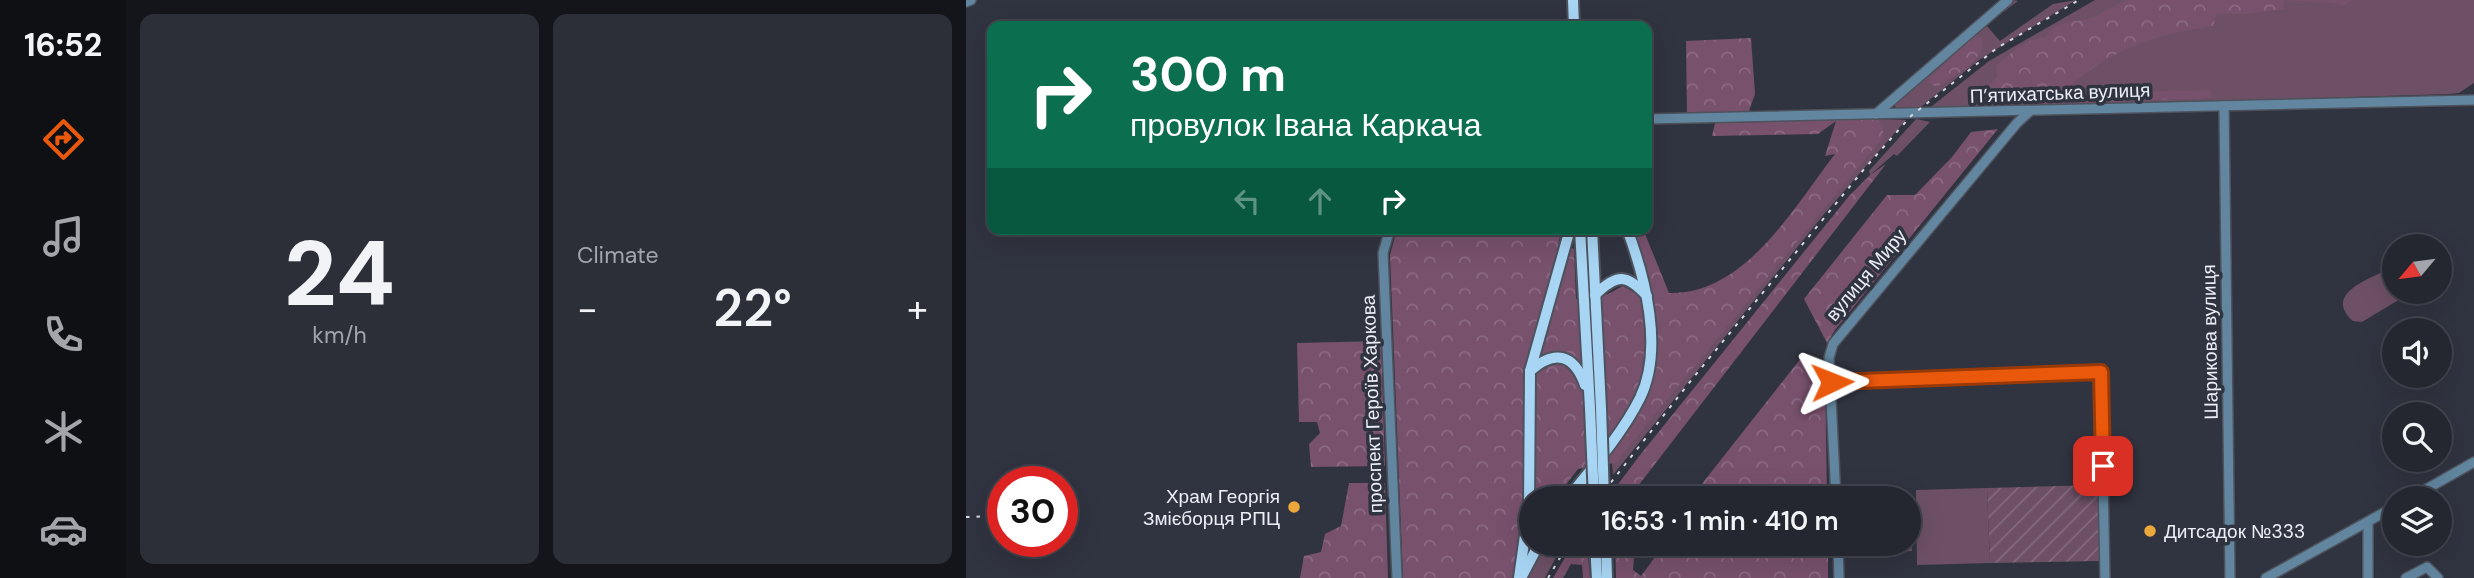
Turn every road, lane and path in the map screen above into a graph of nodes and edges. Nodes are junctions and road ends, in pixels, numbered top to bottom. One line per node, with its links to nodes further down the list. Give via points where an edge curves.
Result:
1 (1573, 0): 3 (main road)
2 (2008, 0): 9 (street)
3 (1574, 21)
4 (2474, 93): 5 (street)
5 (2459, 100): 6 (street, П’ятихатська вулиця); 7 (street, П’ятихатська вулиця)
6 (2474, 100)
7 (2224, 106): 8 (street, П’ятихатська вулиця); 39 (street, Шарикова вулиця)
8 (2029, 112): 9 (street, П’ятихатська вулиця); 19 (street, вулиця Миру, via 1841,332 1829,358)
9 (1876, 114): 10 (street, П’ятихатська вулиця)
10 (1652, 119)
11 (1388, 235): 33 (street, проспект Героїв Харкова, via 1383,253)
12 (1568, 235): 18 (main road)
13 (1580, 235): 20 (main road)
14 (1592, 235): 16 (main road)
15 (1630, 235): 17 (main road)
16 (1595, 295): 17 (main road, via 1612,280 1623,278); 20 (main road)
17 (1647, 296): 22 (main road, via 1649,366 1640,398)
18 (1530, 371): 20 (main road, via 1547,359 1561,357 1576,365); 34 (main road, via 1529,507)
19 (1832, 382): 25 (street, вулиця Миру); 38 (street, via 2101,372)
20 (1593, 404): 23 (main road, bridge); 24 (main road, bridge)
21 (2474, 462): 26 (street)
22 (1577, 486)
23 (1594, 486)
24 (1602, 486)
25 (1836, 486)
26 (2432, 486)
27 (2382, 514): 28 (street)
28 (2368, 522): 40 (street); 41 (street)
29 (1532, 556): 34 (main road)
30 (1596, 556): 35 (main road)
31 (1606, 556): 36 (main road)
32 (1838, 556): 37 (street)
33 (1397, 578)
34 (1520, 578)
35 (1597, 578)
36 (1607, 578)
37 (1839, 578)
38 (2105, 578)
39 (2230, 578)
40 (2266, 578)
41 (2368, 578)
42 (2406, 578): 43 (street, via 2427,567)
43 (2438, 578)

